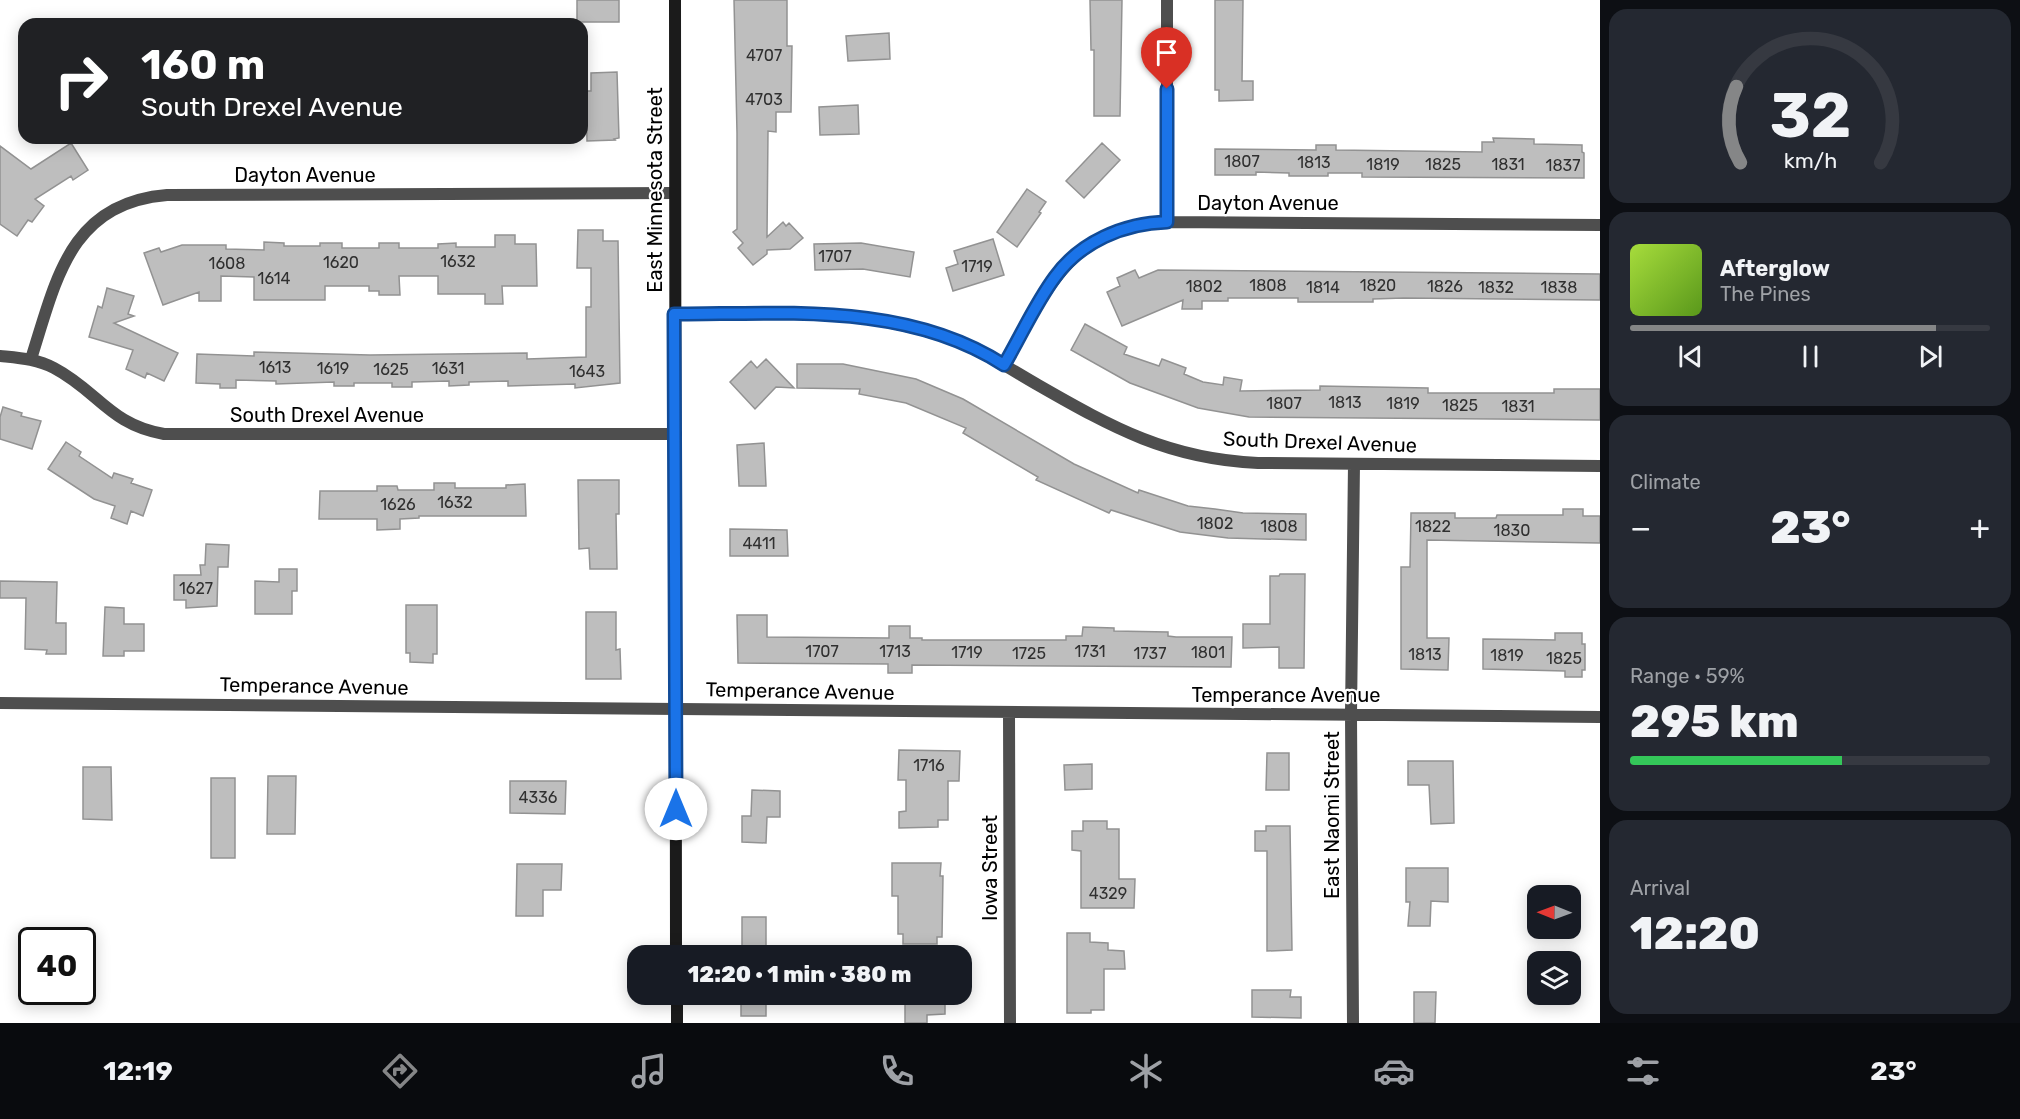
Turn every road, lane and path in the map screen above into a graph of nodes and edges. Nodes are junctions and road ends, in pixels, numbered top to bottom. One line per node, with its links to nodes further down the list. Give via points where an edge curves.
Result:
1 (675, 0): 3 (street, East Minnesota Street)
2 (1167, 0): 4 (street)
3 (674, 193): 6 (street, East Minnesota Street); 8 (street, Dayton Avenue, via 147,198 108,213 72,248)
4 (1167, 222): 5 (street, Dayton Avenue); 9 (street, Dayton Avenue, via 1117,231 1091,244 1067,263 1054,278)
5 (1600, 225)
6 (674, 314): 9 (street, South Drexel Avenue, via 836,315 874,319 959,342); 10 (street, East Minnesota Street)
7 (0, 356): 8 (street, South Drexel Avenue)
8 (31, 359): 10 (street, South Drexel Avenue, via 69,376 121,419 164,434)
9 (1004, 365): 11 (street, South Drexel Avenue, via 1099,420 1172,449 1249,463)
10 (676, 434): 14 (street, East Minnesota Street)
11 (1354, 464): 12 (street, South Drexel Avenue); 16 (street, East Naomi Street)
12 (1600, 466)
13 (0, 703): 14 (street, Temperance Avenue)
14 (676, 709): 15 (street, Temperance Avenue); 18 (street, East Minnesota Street)
15 (1009, 712): 16 (street, Temperance Avenue); 21 (street, Iowa Street)
16 (1351, 715): 17 (street, Temperance Avenue); 22 (street, East Naomi Street)
17 (1600, 717)
18 (676, 945)
19 (676, 1005): 20 (street)
20 (676, 1023)
21 (1010, 1023)
22 (1353, 1023)

